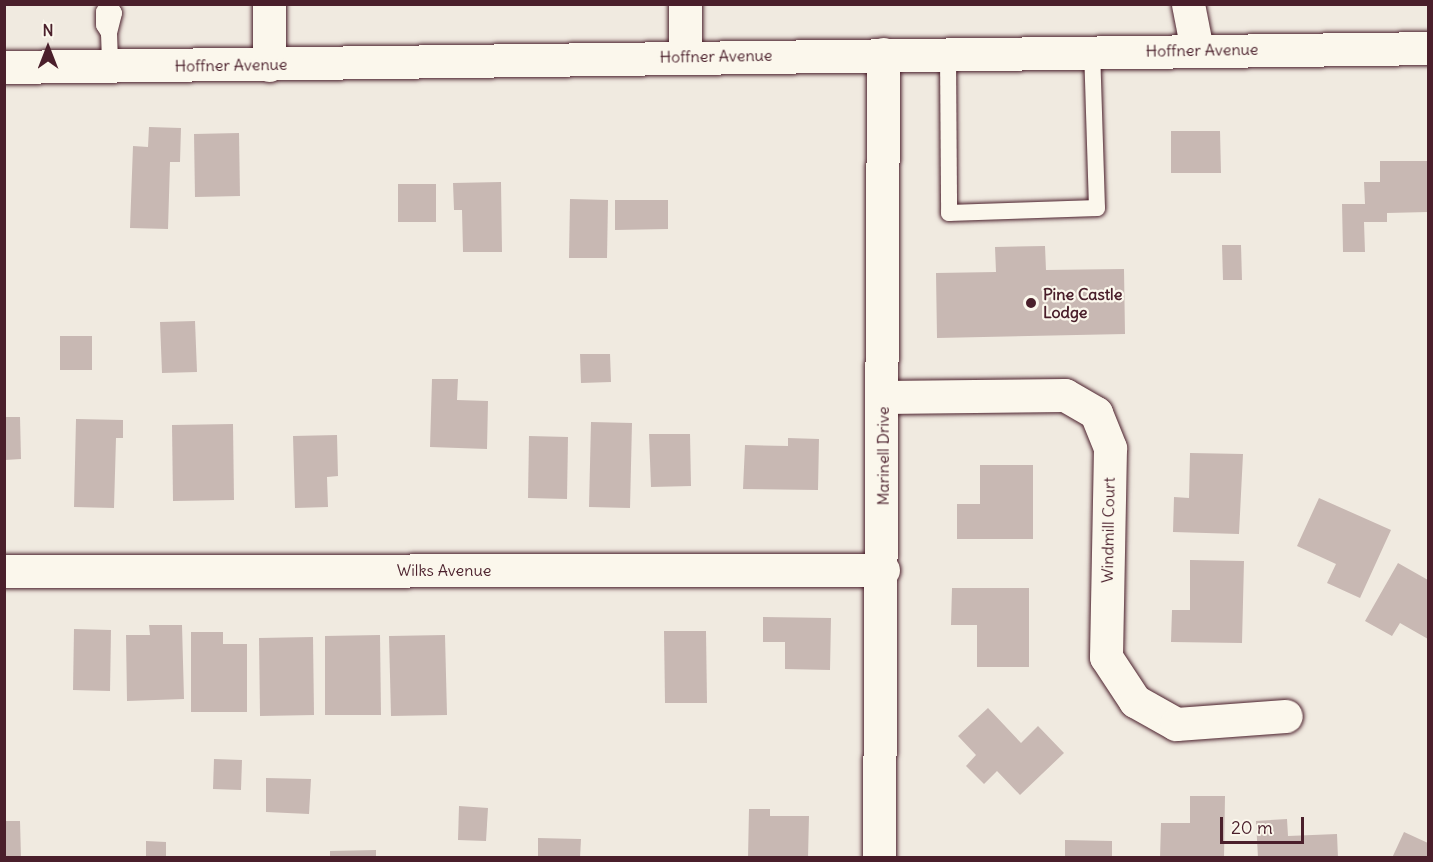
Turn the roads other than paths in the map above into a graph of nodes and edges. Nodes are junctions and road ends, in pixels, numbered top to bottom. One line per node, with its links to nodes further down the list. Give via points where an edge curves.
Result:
1 (269, 4): 11 (street)
2 (685, 4): 10 (street)
3 (1188, 4): 6 (street)
4 (110, 5): 12 (lane, via 114,13 109,33)
5 (1428, 48): 6 (street, Hoffner Avenue)
6 (1197, 50): 7 (street, Hoffner Avenue)
7 (1092, 51): 8 (street, Hoffner Avenue); 8 (lane, via 1097,208 949,213)
8 (948, 53): 9 (street, Hoffner Avenue)
9 (883, 54): 10 (street, Hoffner Avenue); 14 (street, Marinell Drive)
10 (685, 57): 11 (street, Hoffner Avenue)
11 (269, 65): 12 (street, Hoffner Avenue)
12 (110, 66): 13 (street, Hoffner Avenue)
13 (4, 67)
14 (884, 397): 15 (street, Marinell Drive); 17 (street, Windmill Court, via 1065,395 1096,413 1110,448 1106,657 1135,701 1176,724)
15 (883, 570): 16 (street, Wilks Avenue); 18 (street, Marinell Drive)
16 (4, 571)
17 (1286, 716)
18 (879, 858)

